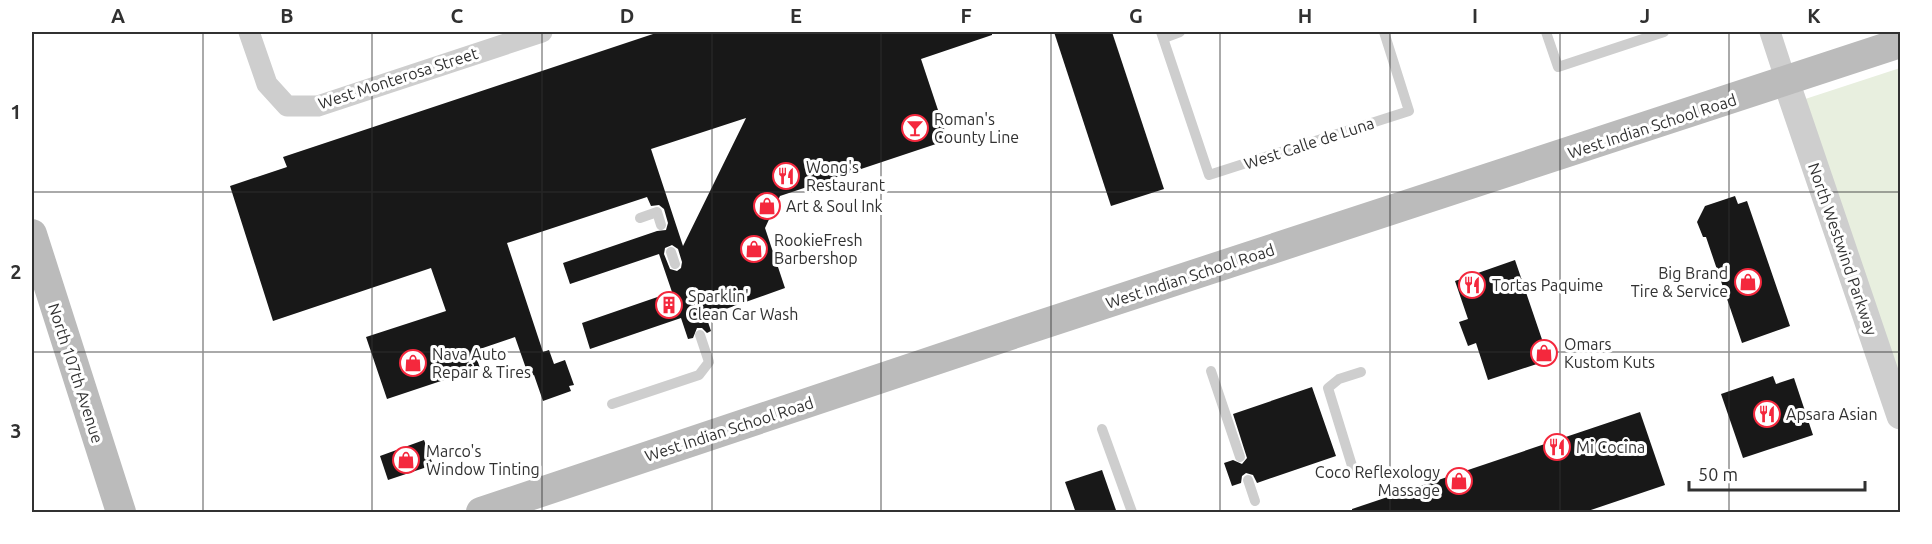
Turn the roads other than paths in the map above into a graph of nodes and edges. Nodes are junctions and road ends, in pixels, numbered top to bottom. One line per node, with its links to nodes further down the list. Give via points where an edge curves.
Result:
1 (249, 32): 2 (street, West Monterosa Street, via 267,84 287,106 318,106)
2 (537, 32)
3 (1180, 32): 8 (lane)
4 (1384, 32): 8 (lane, West Calle de Luna, via 1409,111 1209,176)
5 (1546, 32): 6 (lane, via 1558,66)
6 (1664, 32)
7 (1770, 32): 10 (street)
8 (1162, 35)
9 (1900, 43): 10 (main road, West Indian School Road)
10 (1786, 81): 20 (street, North Westwind Parkway); 27 (main road, West Indian School Road)
11 (640, 218): 12 (lane, via 657,212)
12 (661, 225)
13 (32, 234): 26 (main road, North 107th Avenue)
14 (671, 252): 15 (lane)
15 (675, 264)
16 (700, 335): 19 (lane, via 708,362 699,375)
17 (1211, 370): 22 (lane)
18 (1361, 372): 23 (lane, via 1339,379 1328,388)
19 (612, 404)
20 (1900, 416)
21 (1102, 429): 28 (lane)
22 (1240, 457)
23 (1353, 469)
24 (1248, 480): 25 (lane)
25 (1255, 501)
26 (121, 513)
27 (481, 513)
28 (1132, 513)

